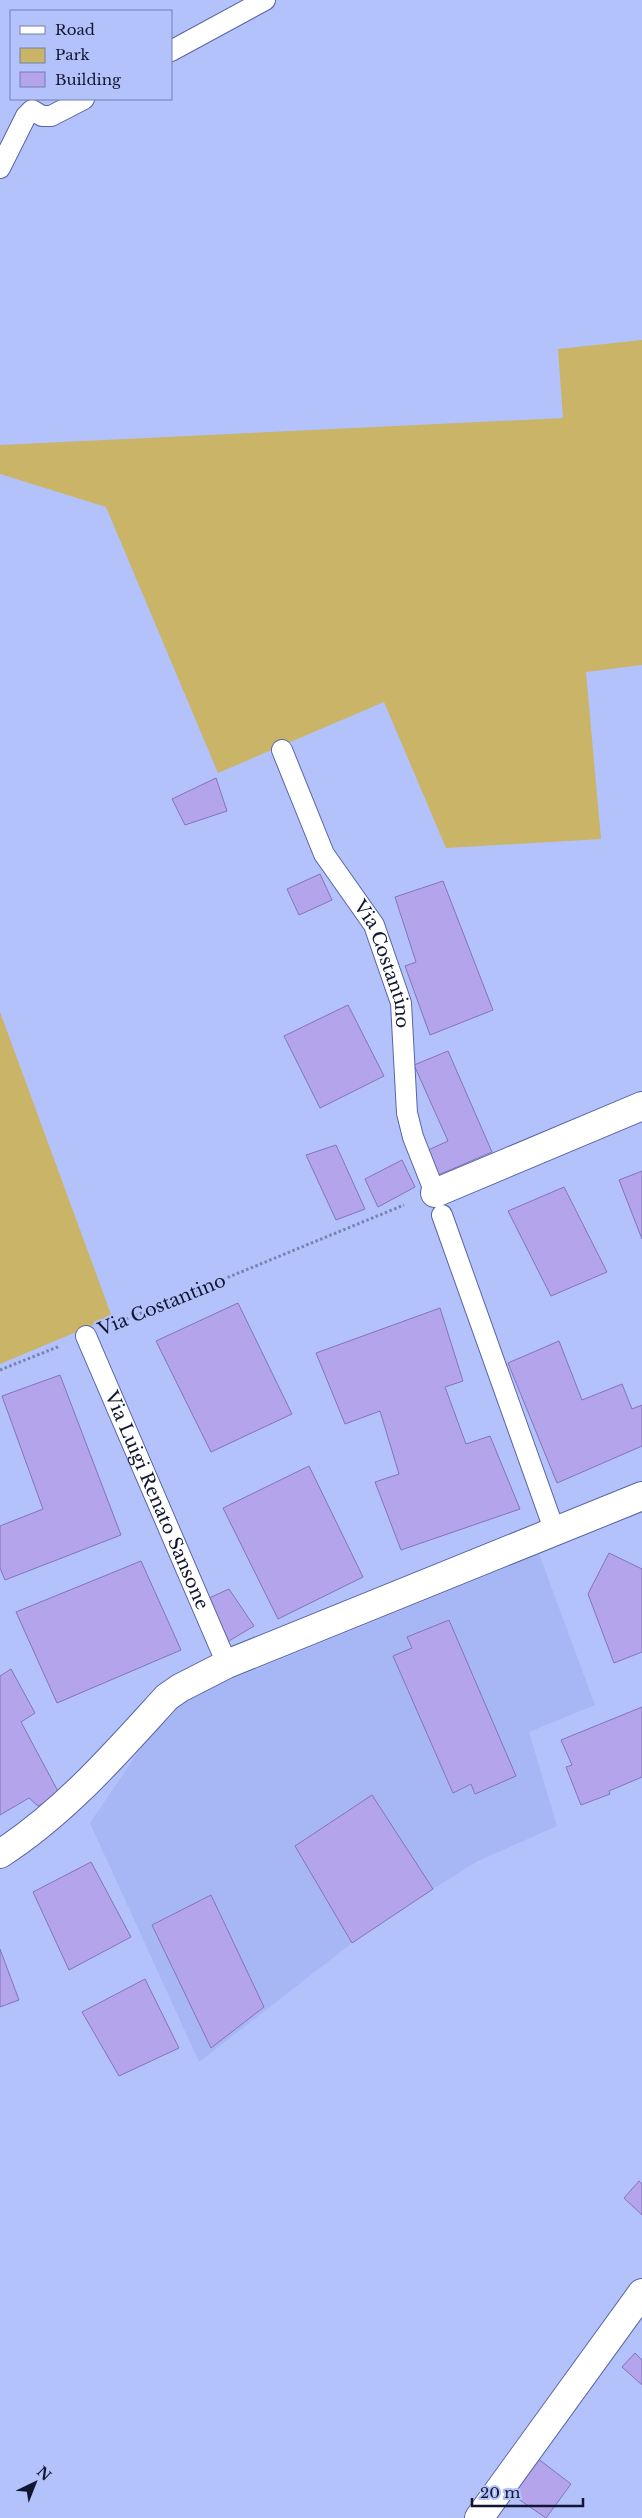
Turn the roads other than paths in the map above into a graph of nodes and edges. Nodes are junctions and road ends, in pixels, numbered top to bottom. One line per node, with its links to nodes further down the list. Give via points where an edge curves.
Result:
1 (265, 0): 2 (lane)
2 (172, 50)
3 (82, 100): 4 (lane, via 52,116 42,116 32,110)
4 (0, 168)
5 (282, 750): 7 (lane, Via Costantino, via 324,854 374,926 401,1003 408,1113)
6 (642, 1106): 7 (street)
7 (438, 1204): 10 (lane)
8 (86, 1336): 11 (lane, Via Luigi Renato Sansone)
9 (642, 1496): 10 (street)
10 (555, 1532): 11 (street)
11 (227, 1664): 12 (street, via 167,1698 84,1787 27,1837)
12 (0, 1854)
13 (642, 2293): 14 (street)
14 (479, 2518)

